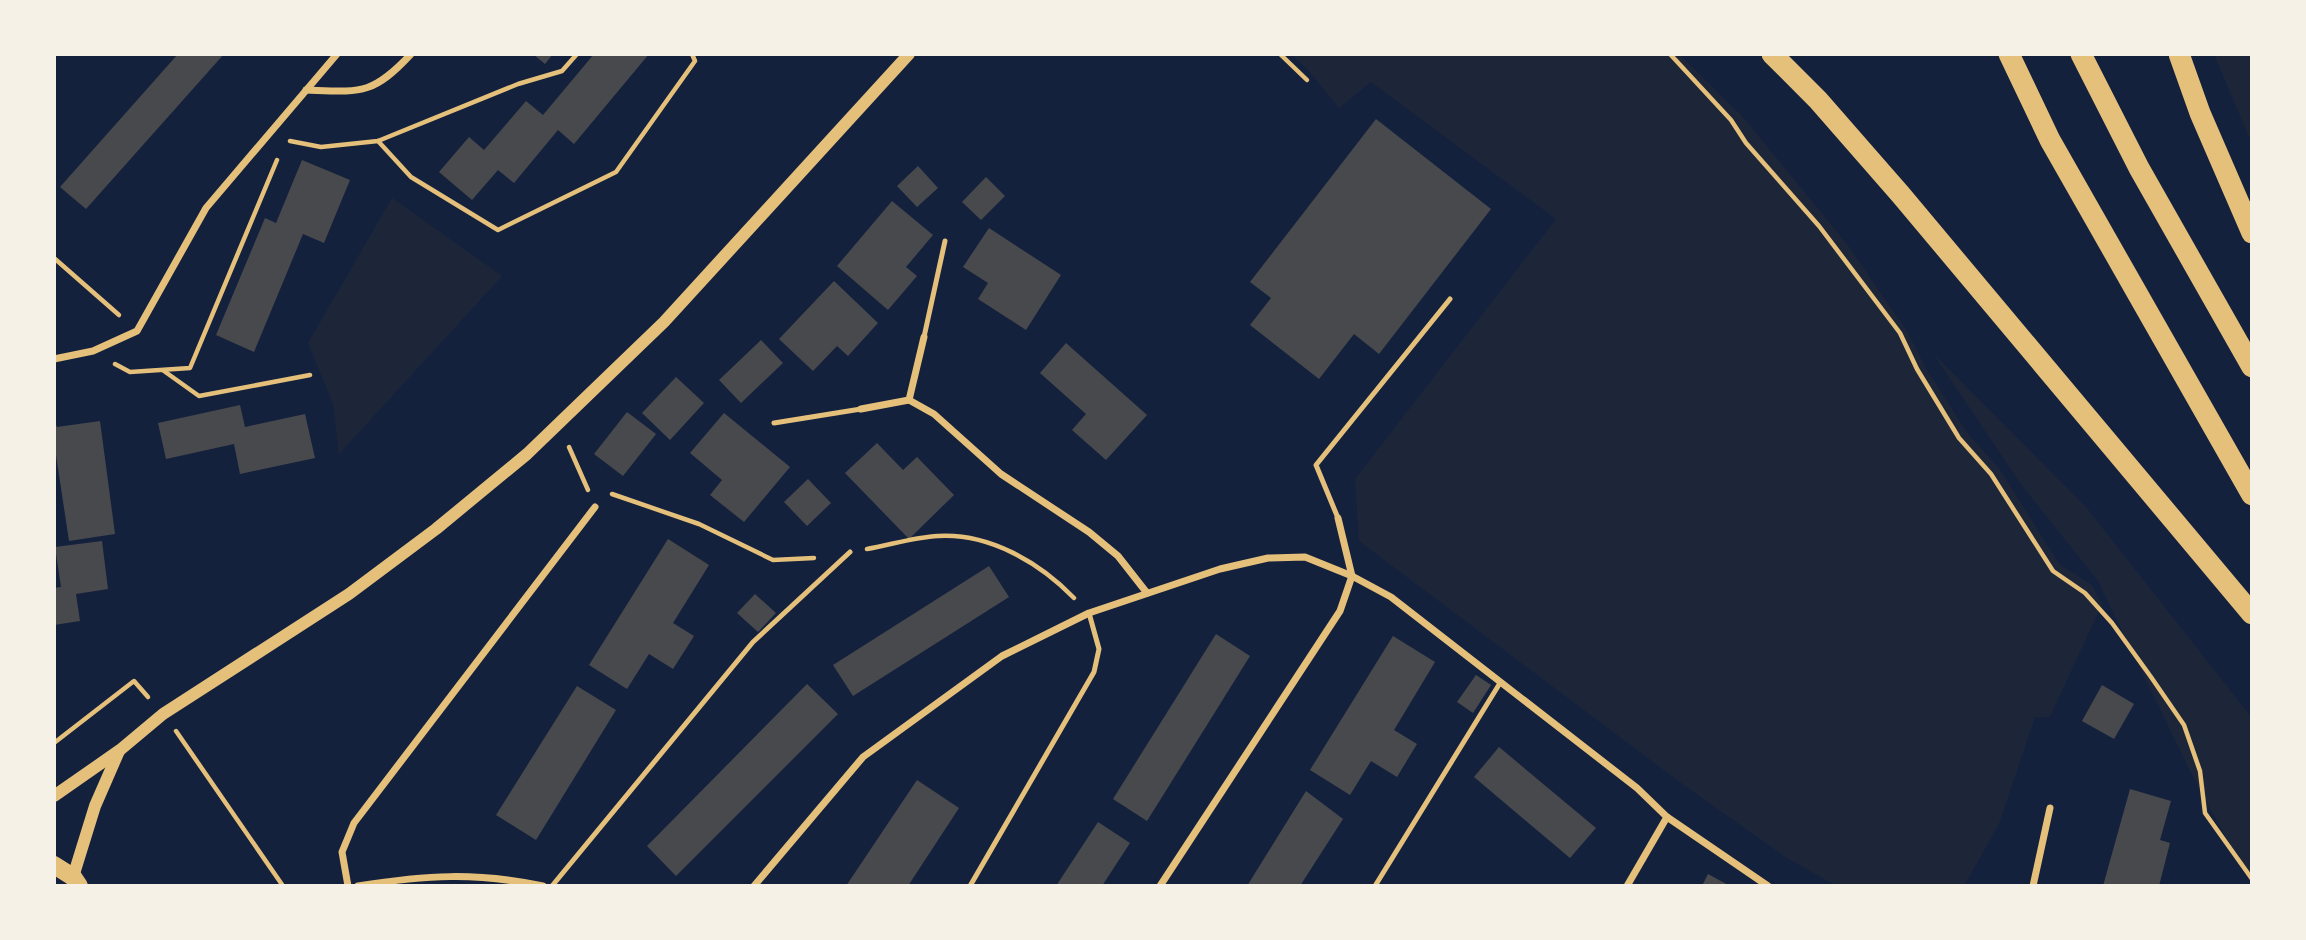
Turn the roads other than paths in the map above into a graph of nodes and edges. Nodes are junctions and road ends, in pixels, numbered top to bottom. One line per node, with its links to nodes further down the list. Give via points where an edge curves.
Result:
1 (337, 54): 8 (street)
2 (411, 54): 8 (street, via 384,82 357,92)
3 (909, 54): 27 (street, via 664,322 559,424 436,529 349,594 163,714)
4 (1772, 54): 25 (highway, via 1901,195)
5 (2009, 54): 18 (highway, via 2050,140)
6 (2081, 54): 14 (highway, via 2139,168)
7 (2179, 54): 9 (highway)
8 (306, 90): 13 (street, via 206,208 136,331 93,351)
9 (2252, 233)
10 (945, 241): 12 (lane)
11 (1450, 299): 20 (lane, via 1316,465)
12 (924, 337): 15 (street)
13 (54, 359)
14 (2252, 367)
15 (909, 400): 16 (street); 23 (street, via 934,415 1001,474 1089,532 1118,556)
16 (861, 409): 17 (lane)
17 (775, 423)
18 (2252, 495)
19 (596, 508): 33 (street, via 354,823 342,852)
20 (1338, 519): 22 (street)
21 (850, 552): 36 (lane, via 753,642)
22 (1352, 576): 23 (street, via 1304,557 1268,558); 26 (street, via 1391,597); 39 (street, via 1340,611)
23 (1147, 593): 24 (street)
24 (1089, 613): 37 (street, via 1002,656 863,757); 38 (lane, via 1099,649 1094,672)
25 (2252, 614)
26 (1500, 683): 30 (street, via 1637,788); 40 (lane)
27 (120, 750): 28 (street); 32 (street, via 96,806)
28 (54, 796)
29 (2050, 808): 43 (street)
30 (1667, 817): 41 (street); 42 (street)
31 (54, 865): 32 (main road)
32 (76, 881)
33 (348, 886)
34 (358, 886): 35 (street, via 416,877 494,876)
35 (543, 886)
36 (552, 886)
37 (754, 886)
38 (970, 886)
39 (1160, 886)
40 (1375, 886)
41 (1627, 886)
42 (1768, 886)
43 (2034, 886)

